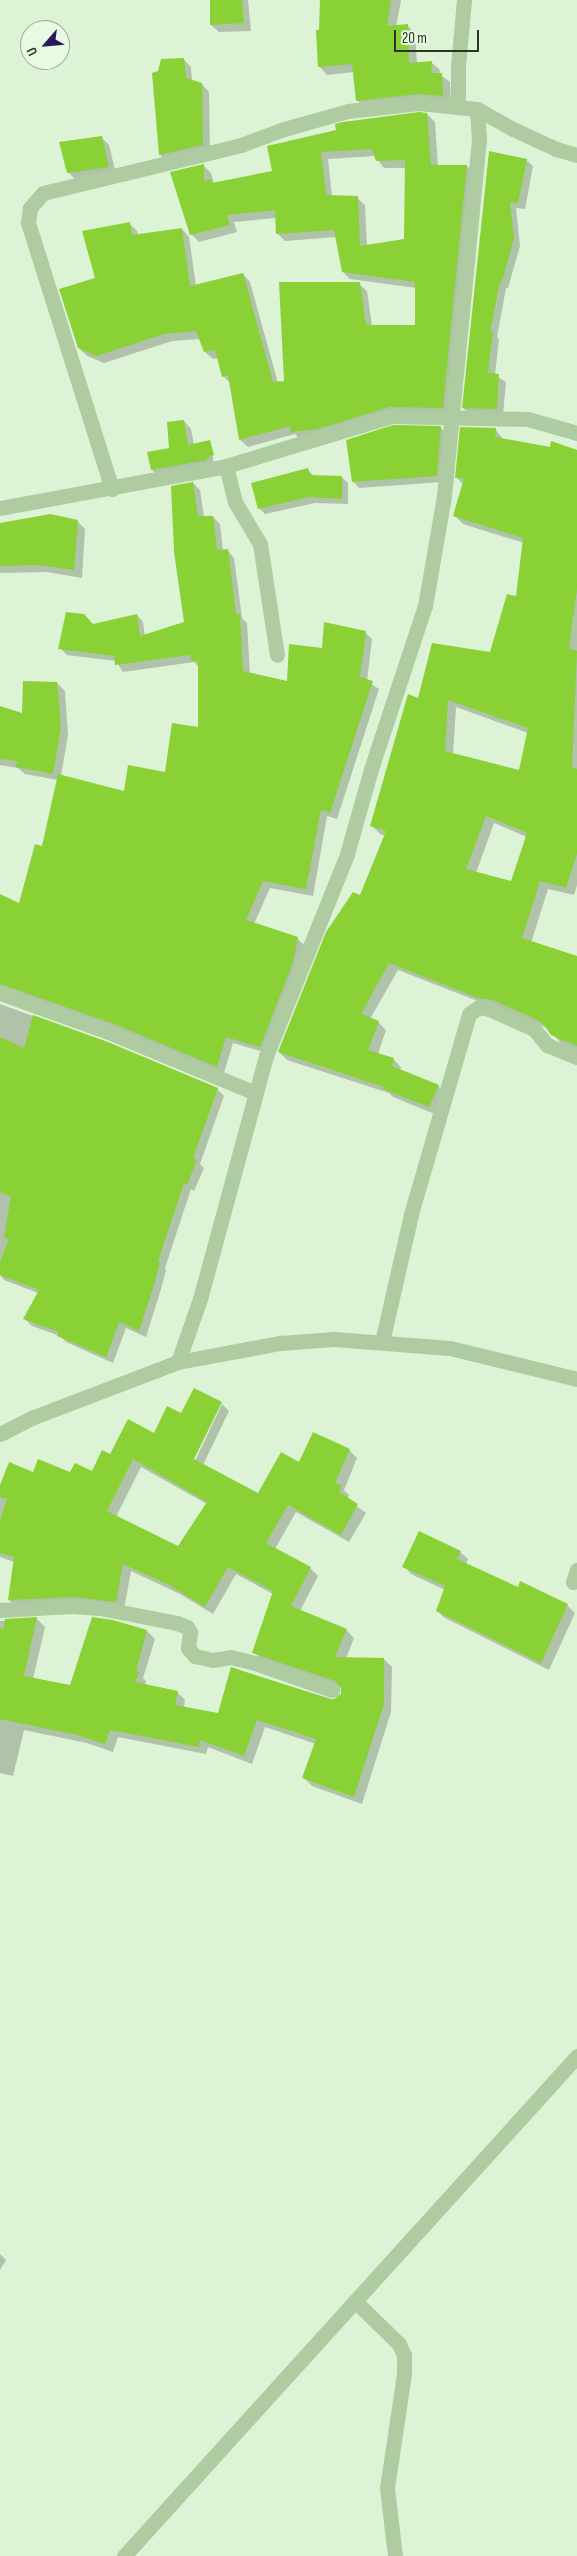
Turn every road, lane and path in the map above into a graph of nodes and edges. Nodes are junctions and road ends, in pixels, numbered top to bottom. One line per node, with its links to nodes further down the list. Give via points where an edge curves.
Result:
1 (464, 0): 2 (street)
2 (458, 108): 3 (street); 8 (street, via 419,102 348,111 240,145 43,193 30,208 28,222)
3 (477, 109): 4 (street, via 556,149); 5 (street, via 479,139)
4 (577, 155)
5 (450, 417): 6 (street, via 528,419); 7 (street, via 392,416); 13 (street, via 444,496 425,606 371,769 347,854 290,992)
6 (577, 433)
7 (226, 466): 8 (street); 10 (street, via 241,514 256,532 260,544)
8 (112, 489): 9 (street)
9 (0, 508)
10 (277, 654)
11 (0, 993): 13 (street, via 111,1033)
12 (577, 1057): 14 (street, via 547,1045 534,1028 489,1009 479,1007 469,1014 411,1214)
13 (255, 1093): 15 (street, via 200,1299)
14 (382, 1342): 15 (street, via 334,1339 280,1343); 16 (street, via 450,1348)
15 (178, 1362): 17 (street, via 34,1417)
16 (577, 1379)
17 (0, 1434)
18 (0, 1610): 19 (street, via 72,1606 100,1608 177,1623 188,1629 188,1648 195,1656 213,1660 231,1657 254,1662)
19 (332, 1690)
20 (577, 2056): 21 (street)
21 (355, 2301): 22 (street); 23 (street, via 399,2344 404,2355 387,2488)
22 (124, 2556)
23 (395, 2556)

